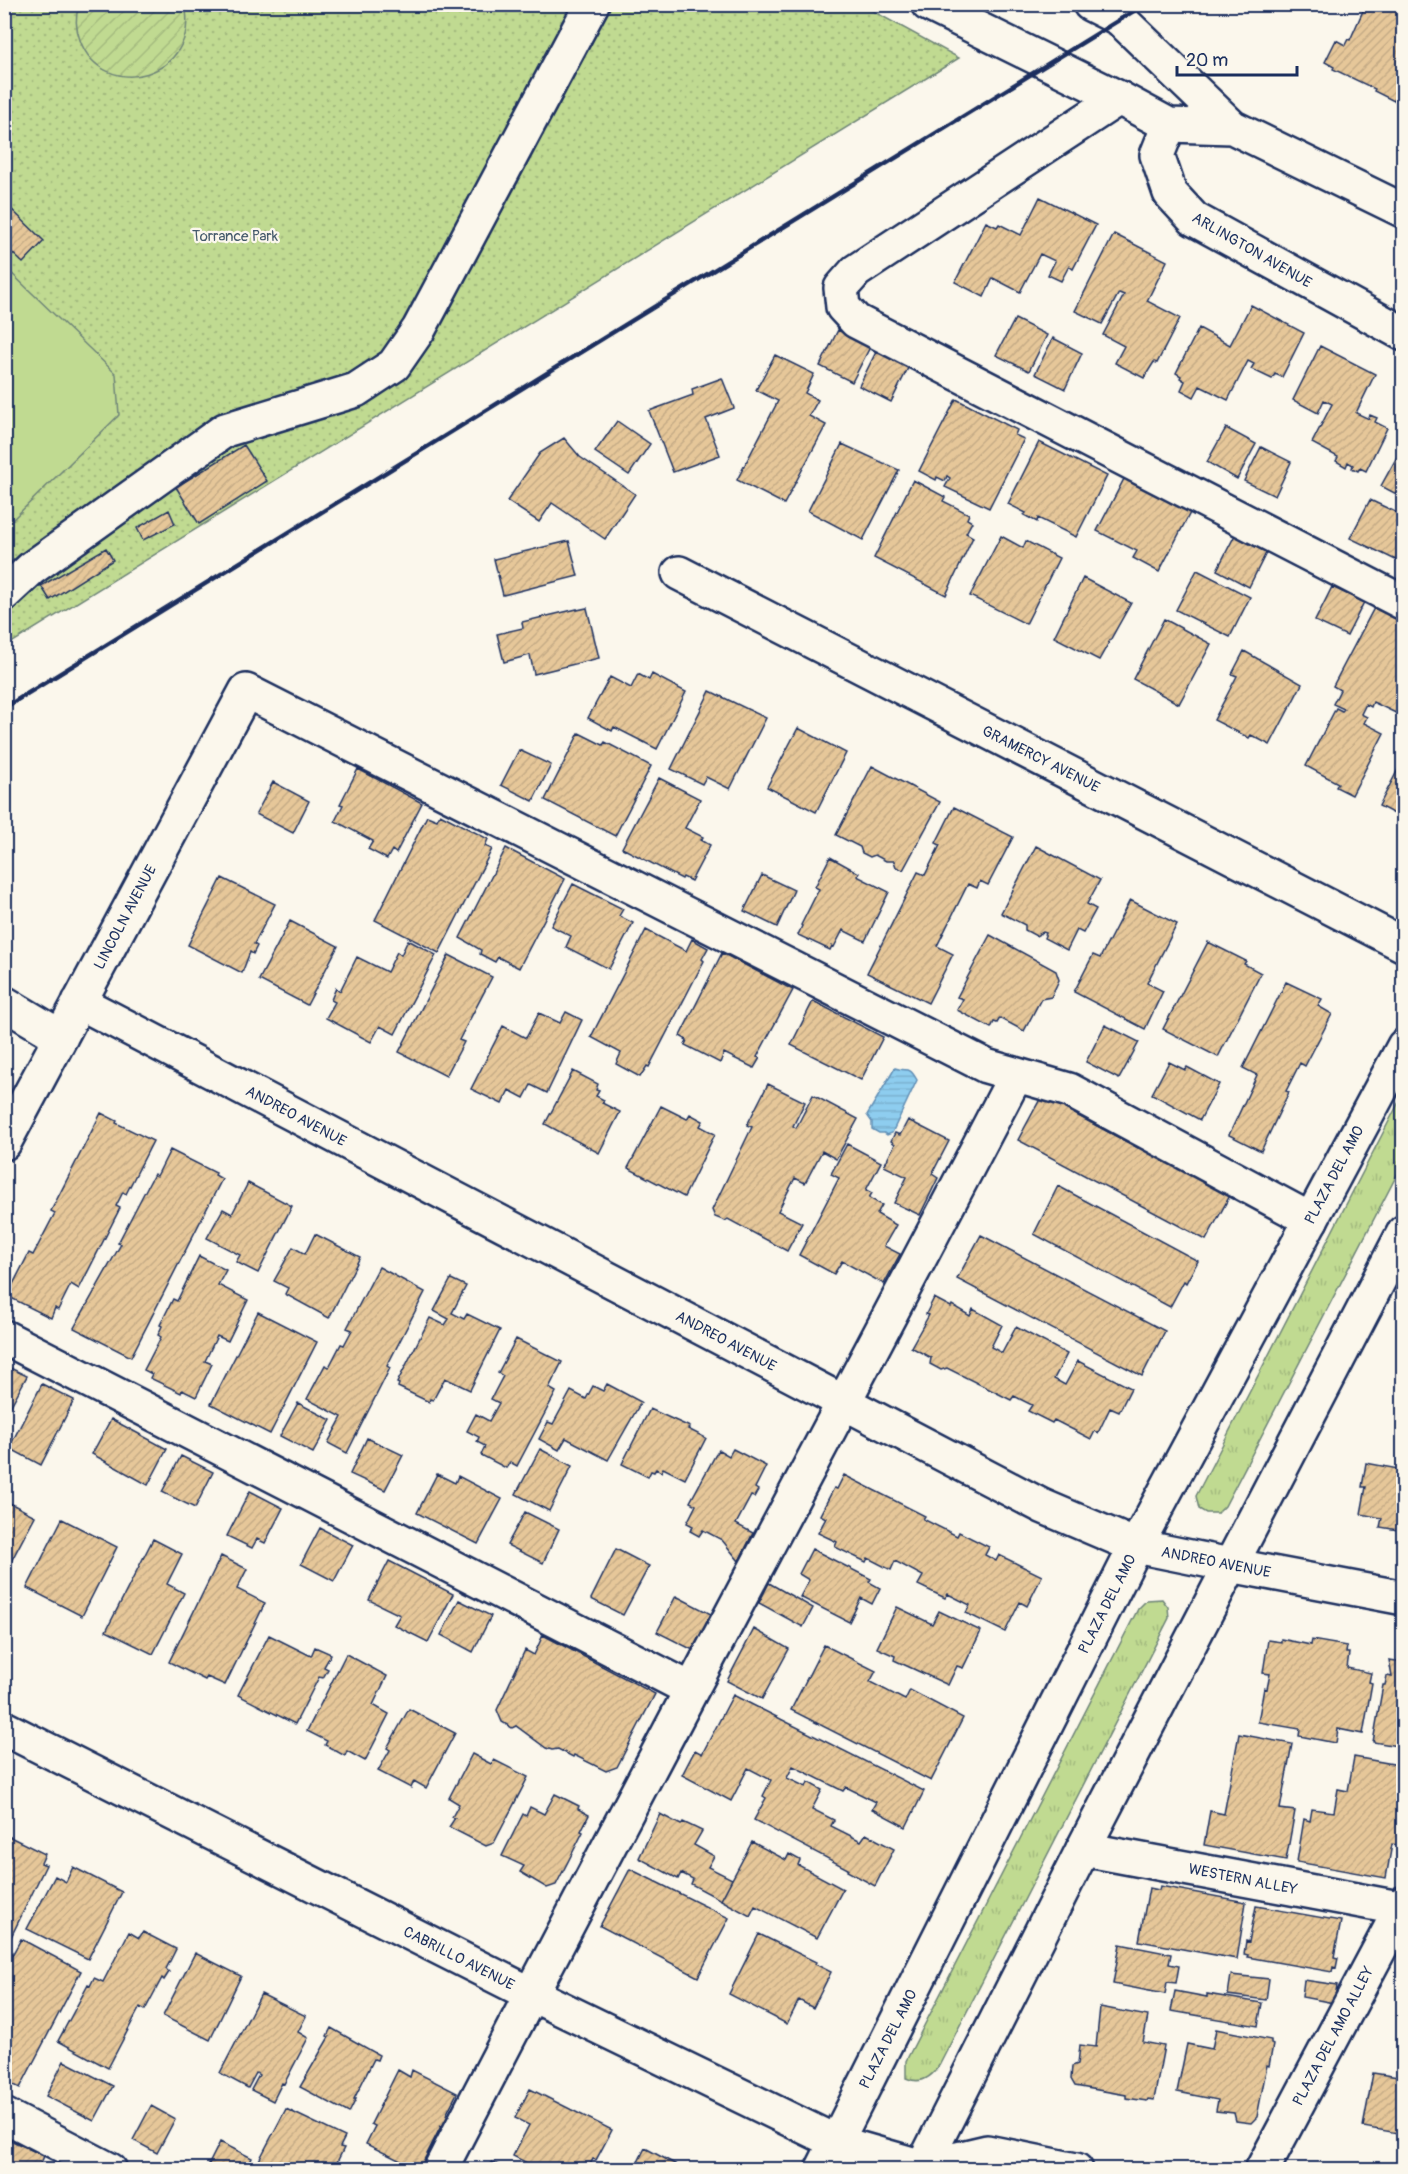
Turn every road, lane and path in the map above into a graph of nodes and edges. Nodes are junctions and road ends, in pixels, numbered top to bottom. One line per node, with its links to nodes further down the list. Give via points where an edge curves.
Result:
1 (592, 4): 10 (street, via 419,329 394,365 356,390 225,429 32,568)
2 (928, 4): 4 (street)
3 (1090, 4): 6 (street, via 1120,19)
4 (1119, 98): 5 (street); 11 (street, via 856,271 840,288 843,307 856,321)
5 (1169, 125): 6 (street); 8 (street, ARLINGTON AVENUE, via 1157,155 1170,193 1194,219)
6 (1232, 127): 7 (street)
7 (1404, 211)
8 (1404, 334)
9 (680, 573): 12 (street, GRAMERCY AVENUE)
10 (4, 594)
11 (1404, 603)
12 (1404, 945)
13 (79, 1002): 15 (street, LINCOLN AVENUE); 17 (street, LINCOLN AVENUE, via 246,691 986,1066); 22 (street, ANDREO AVENUE)
14 (4, 1003): 15 (street)
15 (61, 1036): 18 (street, LINCOLN AVENUE)
16 (1404, 1046): 19 (street, PLAZA DEL AMO)
17 (1016, 1076): 19 (street, via 1069,1090); 22 (street)
18 (4, 1143)
19 (1311, 1220): 23 (street, PLAZA DEL AMO)
20 (1404, 1232): 24 (street)
21 (4, 1337): 26 (street)
22 (845, 1403): 23 (street, ANDREO AVENUE, via 1042,1506); 26 (street)
23 (1136, 1546): 24 (street, ANDREO AVENUE); 32 (street, PLAZA DEL AMO)
24 (1230, 1566): 25 (street, ANDREO AVENUE); 28 (street)
25 (1404, 1598)
26 (690, 1689): 30 (street)
27 (4, 1728): 30 (street, CABRILLO AVENUE)
28 (1083, 1849): 29 (street, WESTERN ALLEY); 35 (street)
29 (1403, 1907): 37 (street, PLAZA DEL AMO ALLEY)
30 (531, 1994): 32 (street, CABRILLO AVENUE); 34 (street)
31 (4, 2115): 33 (street)
32 (829, 2156): 35 (street, CABRILLO AVENUE)
33 (110, 2169)
34 (440, 2169)
35 (924, 2169): 36 (street, CABRILLO AVENUE, via 987,2152)
36 (1076, 2169)
37 (1262, 2169)

